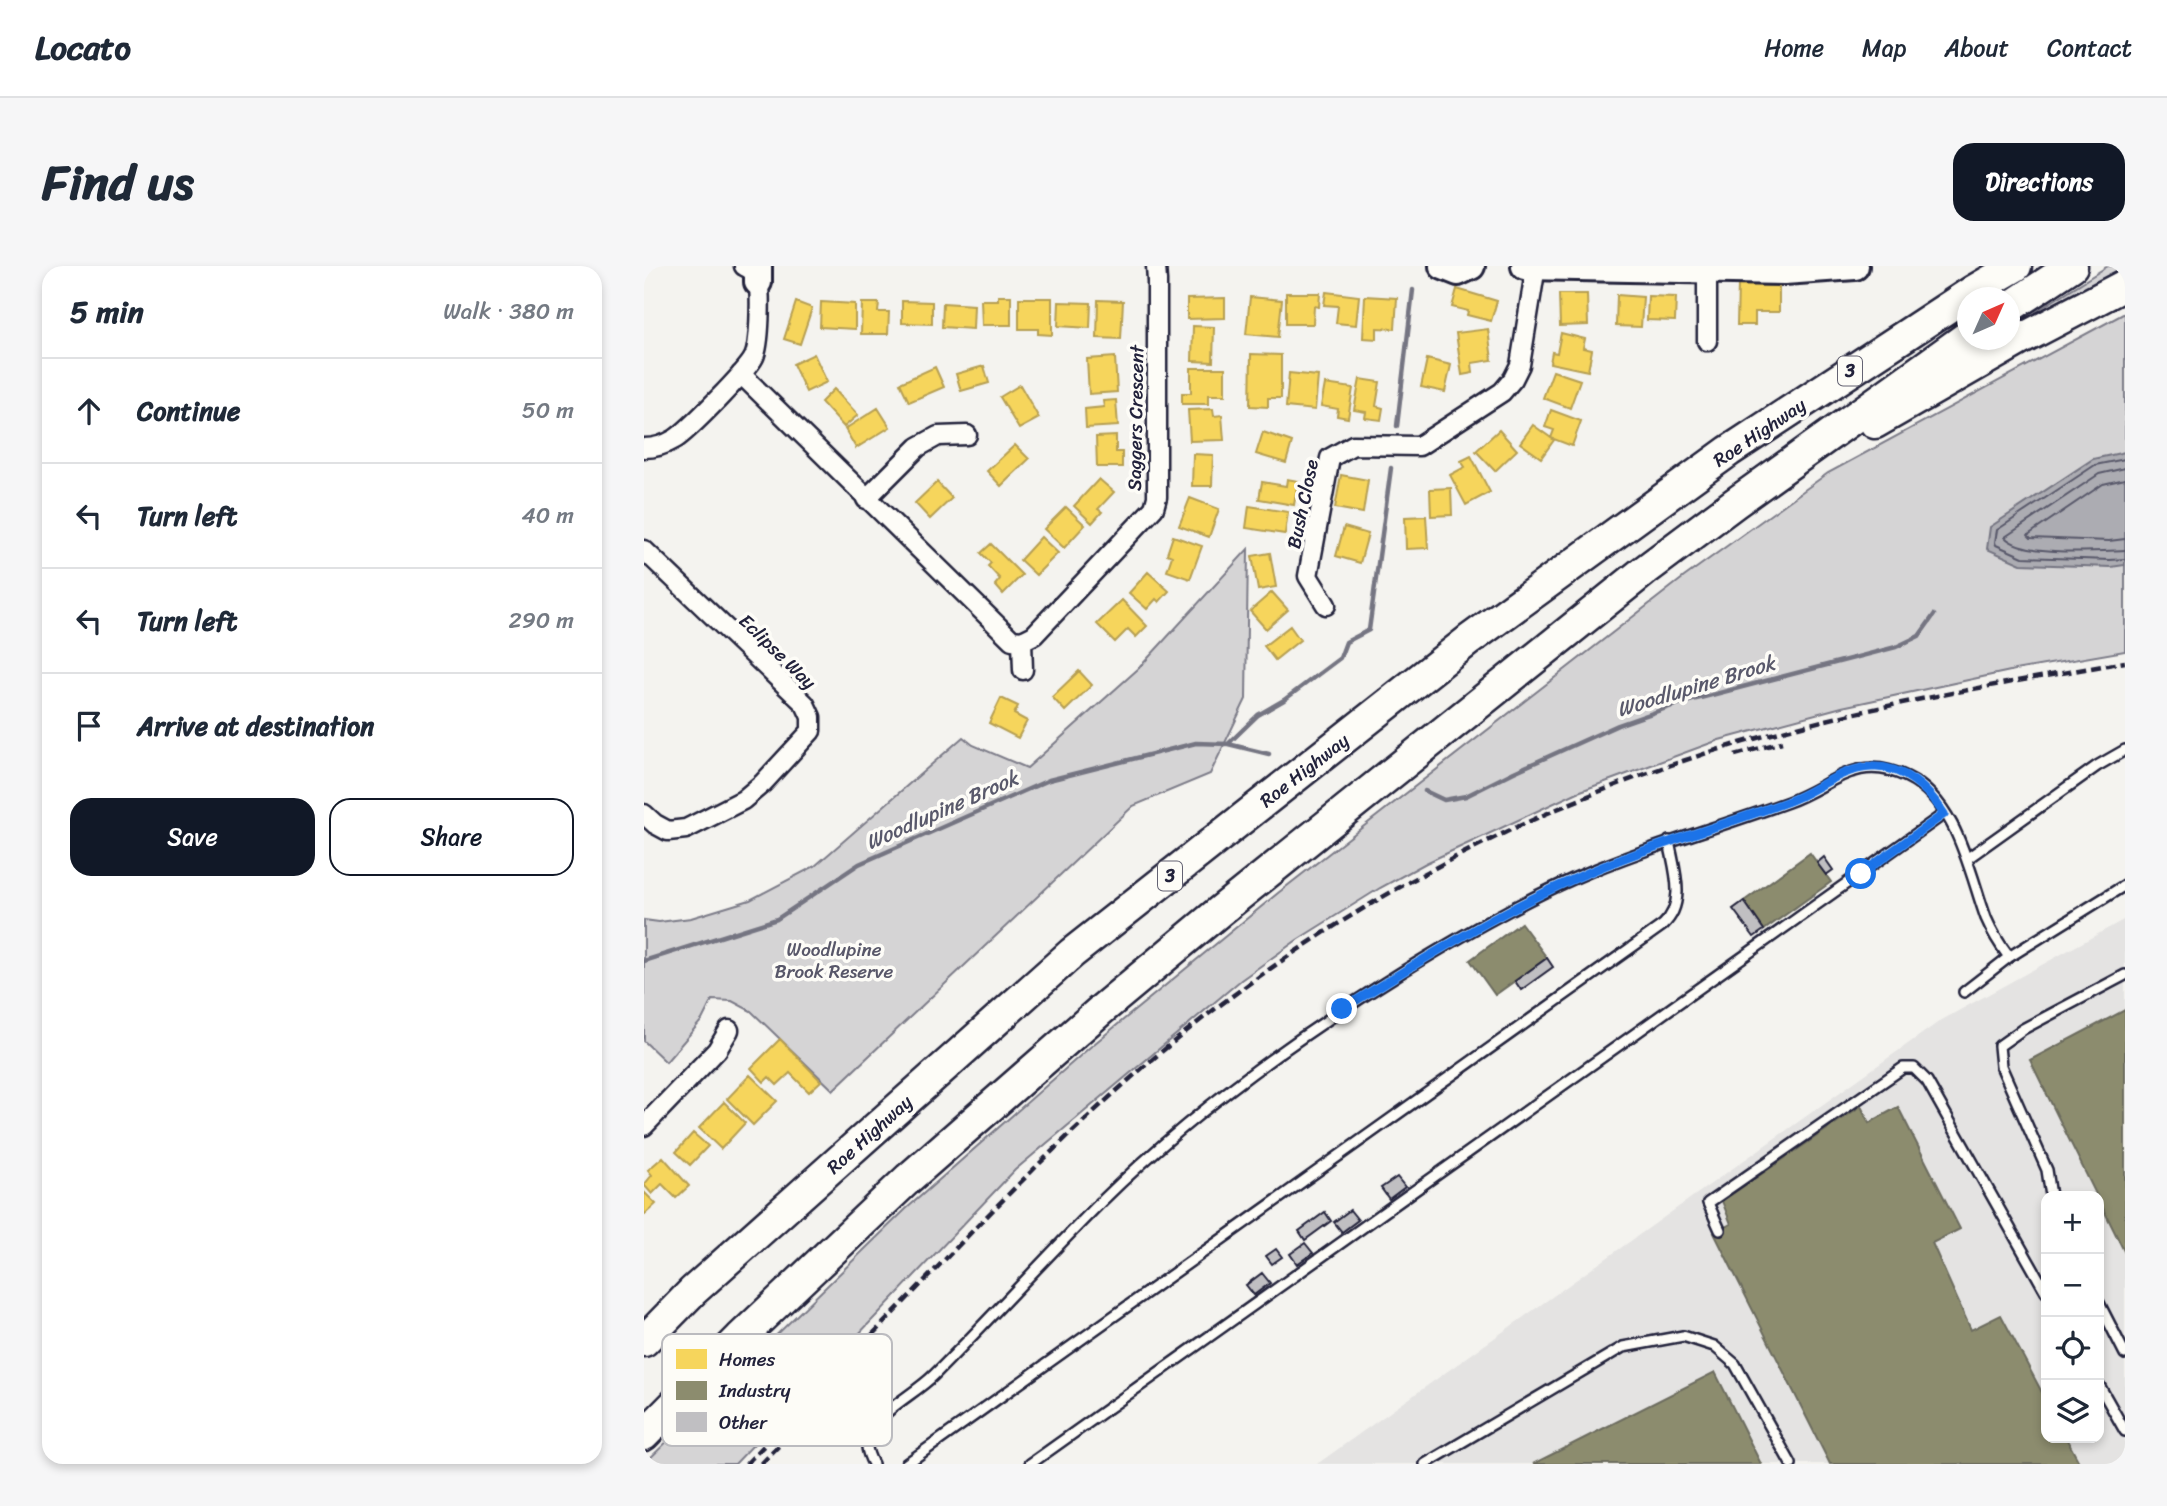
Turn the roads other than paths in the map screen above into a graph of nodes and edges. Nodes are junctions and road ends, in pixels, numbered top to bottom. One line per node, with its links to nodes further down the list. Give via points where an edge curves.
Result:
1 (1156, 266): 28 (street, Saggers Crescent, via 1154,508 1034,635)
2 (1443, 266): 3 (main road, via 1458,272)
3 (1472, 266)
4 (1523, 266): 5 (main road); 18 (street, Bush Close)
5 (1536, 266): 10 (main road); 18 (street, Bush Close)
6 (1855, 266): 11 (main road, via 1784,271)
7 (2009, 266): 14 (highway)
8 (2016, 266): 15 (highway, Roe Highway / 3)
9 (2072, 266): 16 (highway)
10 (1647, 267): 11 (main road)
11 (1707, 268): 19 (street)
12 (758, 270): 21 (street, via 759,340 754,357)
13 (2125, 285): 25 (highway)
14 (1979, 287)
15 (1980, 287)
16 (2020, 300)
17 (1957, 302): 46 (highway, Roe Highway / 3, via 1729,452 1481,631 1083,944 692,1291)
18 (1526, 326): 27 (street, Bush Close, via 1520,365 1513,379 1488,403 1419,446 1353,445 1330,458 1308,576)
19 (1707, 341)
20 (1957, 344): 25 (highway, 3)
21 (741, 374): 23 (street, via 676,438 656,448); 24 (street)
22 (967, 435): 24 (street, via 938,436 918,447)
23 (644, 448)
24 (866, 499): 28 (street, via 1012,639)
25 (1735, 503): 45 (highway, 3, via 1513,675 1101,1010 909,1178)
26 (644, 550): 31 (street, Eclipse Way, via 805,704 811,731 743,800 686,829 668,831)
27 (1326, 606)
28 (1022, 641): 29 (street)
29 (1023, 670)
30 (2125, 750): 34 (lane)
31 (644, 814)
32 (1944, 814): 33 (lane, via 1917,782 1874,766 1849,772 1789,801); 34 (lane); 56 (lane)
33 (1669, 841): 49 (lane, via 1573,879 1491,919 1342,1009 1228,1091 1122,1181 932,1378); 55 (lane, via 1678,900 1664,925)
34 (1968, 858): 36 (lane, via 1987,922)
35 (2125, 885): 36 (lane)
36 (2009, 957): 38 (lane)
37 (2125, 975): 41 (lane, via 1999,1046 2001,1066 2047,1170)
38 (1964, 992)
39 (729, 1030): 40 (street, via 717,1050)
40 (644, 1126)
41 (2049, 1191)
42 (1720, 1230): 43 (lane, via 1708,1203 1903,1068 1914,1068 1927,1081)
43 (2041, 1283)
44 (2104, 1313): 47 (lane)
45 (744, 1334)
46 (644, 1341)
47 (2125, 1354)
48 (2104, 1394): 51 (lane)
49 (892, 1410)
50 (662, 1417): 52 (highway, 3)
51 (2125, 1431)
52 (644, 1435)
53 (867, 1446): 54 (lane)
54 (873, 1464)
55 (906, 1464)
56 (1030, 1464)
57 (1425, 1464): 58 (lane, via 1623,1347 1682,1336 1713,1346 1735,1364)
58 (1791, 1464)

